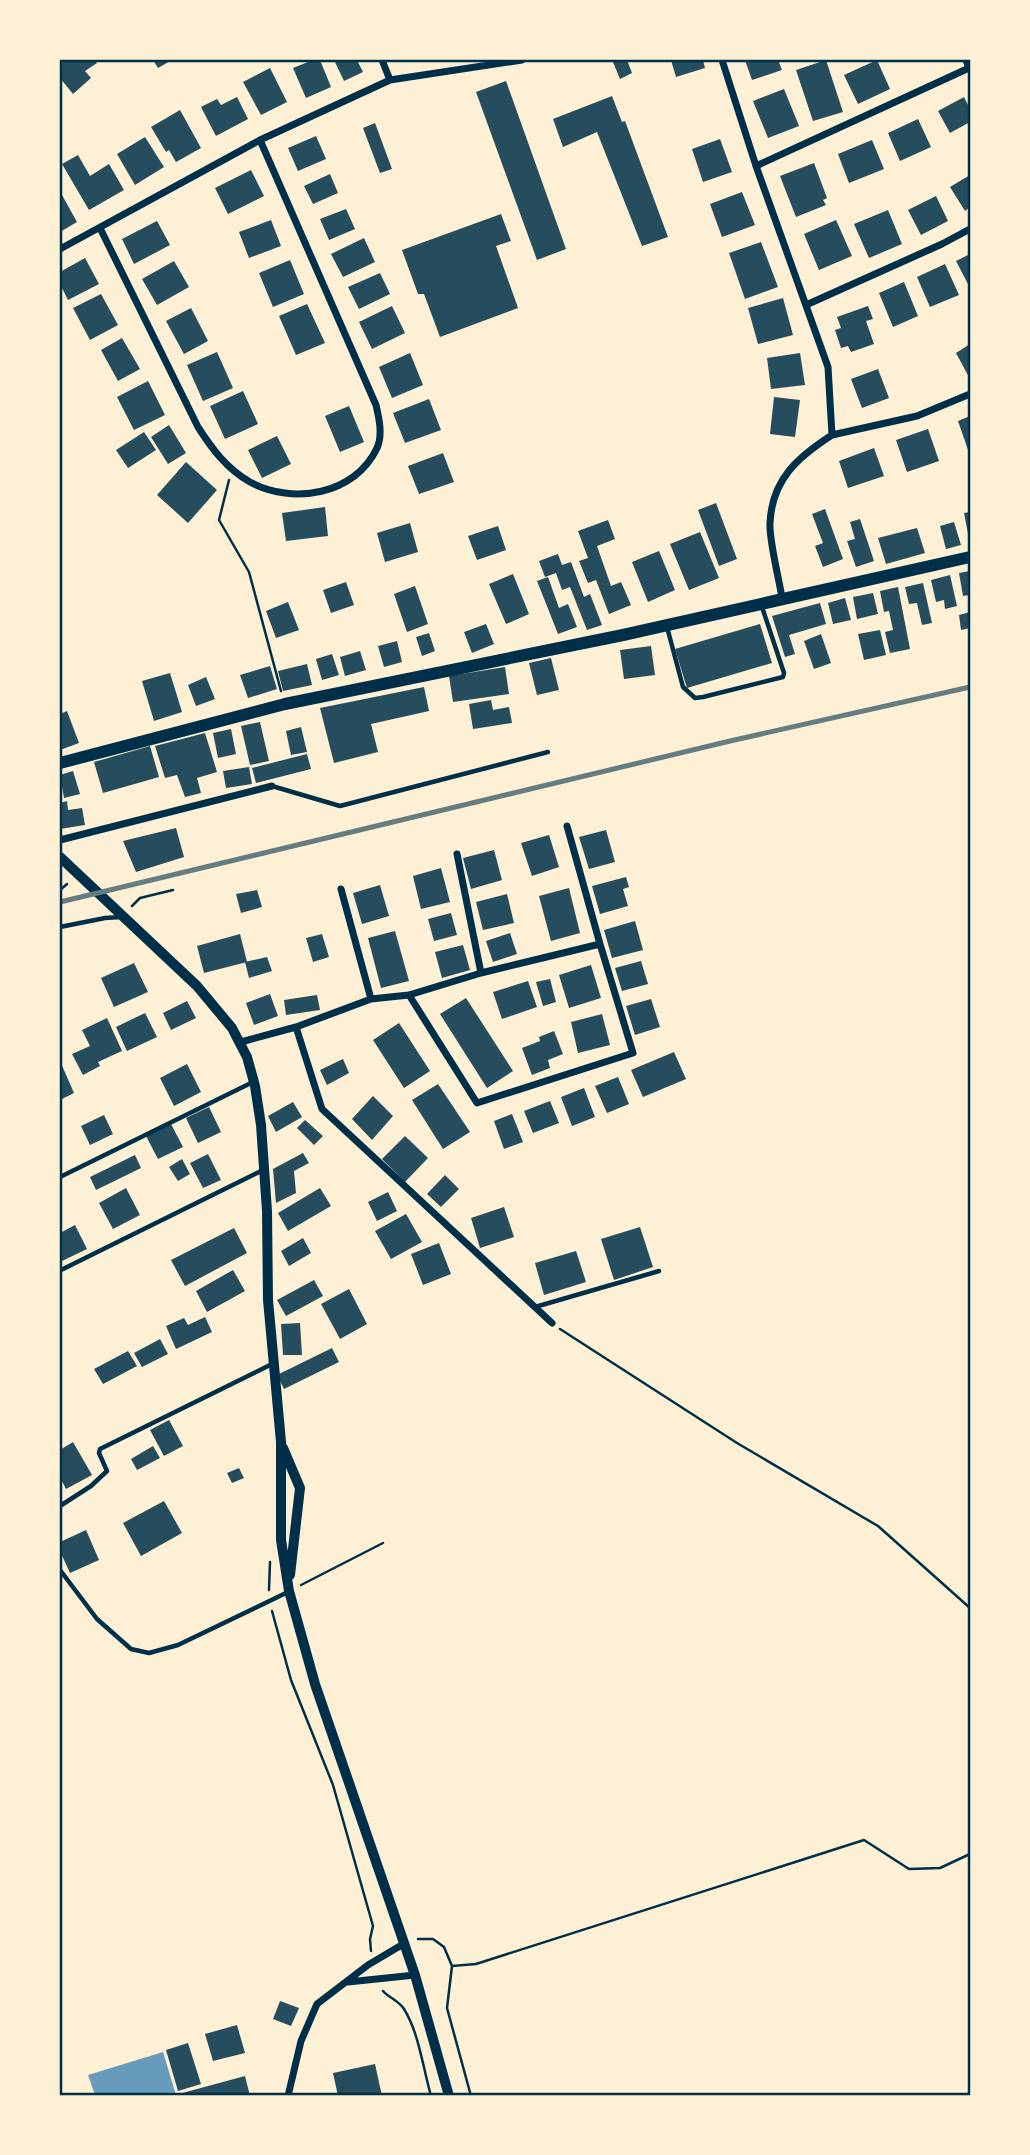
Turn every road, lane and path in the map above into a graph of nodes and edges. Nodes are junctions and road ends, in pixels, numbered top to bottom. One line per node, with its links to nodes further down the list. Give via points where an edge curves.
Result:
1 (382, 60): 6 (street)
2 (522, 60): 6 (street)
3 (722, 60): 8 (street)
4 (965, 60): 5 (street)
5 (970, 69): 8 (street)
6 (390, 80): 7 (street)
7 (260, 140): 9 (street); 15 (street, via 380,423 377,446 359,473 339,486 294,495 272,491)
8 (756, 166): 12 (street)
9 (100, 228): 11 (street); 15 (street, via 198,427)
10 (971, 229): 12 (street)
11 (60, 248)
12 (806, 304): 14 (street, via 828,367)
13 (971, 394): 14 (street, via 917,416)
14 (832, 435): 17 (street, via 806,452 779,482 770,523)
15 (232, 470): 20 (path, via 219,520 249,572)
16 (971, 557): 17 (main road)
17 (782, 598): 18 (main road)
18 (761, 603): 19 (main road); 19 (lane, via 783,677 703,697 691,696 683,687)
19 (666, 625): 20 (main road)
20 (285, 704): 22 (main road)
21 (548, 752): 23 (lane, via 340,806)
22 (60, 763)
23 (272, 786): 25 (street)
24 (567, 826): 32 (street)
25 (60, 840)
26 (457, 854): 33 (street)
27 (60, 857): 30 (street)
28 (341, 889): 35 (street)
29 (173, 890): 30 (path, via 140,898)
30 (122, 917): 31 (lane); 37 (street, via 197,986)
31 (60, 927)
32 (600, 944): 33 (street); 34 (street, via 633,1053 477,1103)
33 (481, 973): 34 (street)
34 (409, 995): 35 (street)
35 (371, 999): 36 (street)
36 (296, 1027): 37 (street); 43 (street, via 322,1109)
37 (241, 1042): 38 (street)
38 (254, 1082): 39 (street); 40 (lane)
39 (264, 1170): 41 (lane); 45 (street)
40 (60, 1177)
41 (61, 1270)
42 (659, 1271): 43 (lane)
43 (535, 1307): 44 (street)
44 (552, 1323): 53 (path, via 737,1443 878,1526)
45 (273, 1364): 46 (street); 47 (lane, via 100,1449 107,1471)
46 (281, 1442): 51 (street, via 281,1540); 51 (street, via 300,1488)
47 (60, 1506)
48 (383, 1543): 51 (path)
49 (270, 1553): 52 (path)
50 (60, 1570): 52 (lane, via 97,1619 131,1649 149,1653 178,1645)
51 (289, 1591): 52 (lane); 55 (street, via 315,1684)
52 (269, 1601): 56 (path, via 291,1680 334,1785 373,1926)
53 (971, 1608)
54 (971, 1854): 57 (path, via 940,1868 909,1870 864,1840 476,1964)
55 (405, 1943): 56 (street); 57 (path, via 433,1940 444,1947); 58 (street)
56 (373, 1961): 60 (street)
57 (452, 1966): 64 (path, via 447,2008)
58 (415, 1975): 59 (street); 63 (street)
59 (377, 1979): 60 (street); 62 (path, via 385,1994 404,2009)
60 (348, 1982): 61 (street, via 317,2004 301,2042)
61 (288, 2095)
62 (431, 2095)
63 (449, 2095)
64 (471, 2095)

